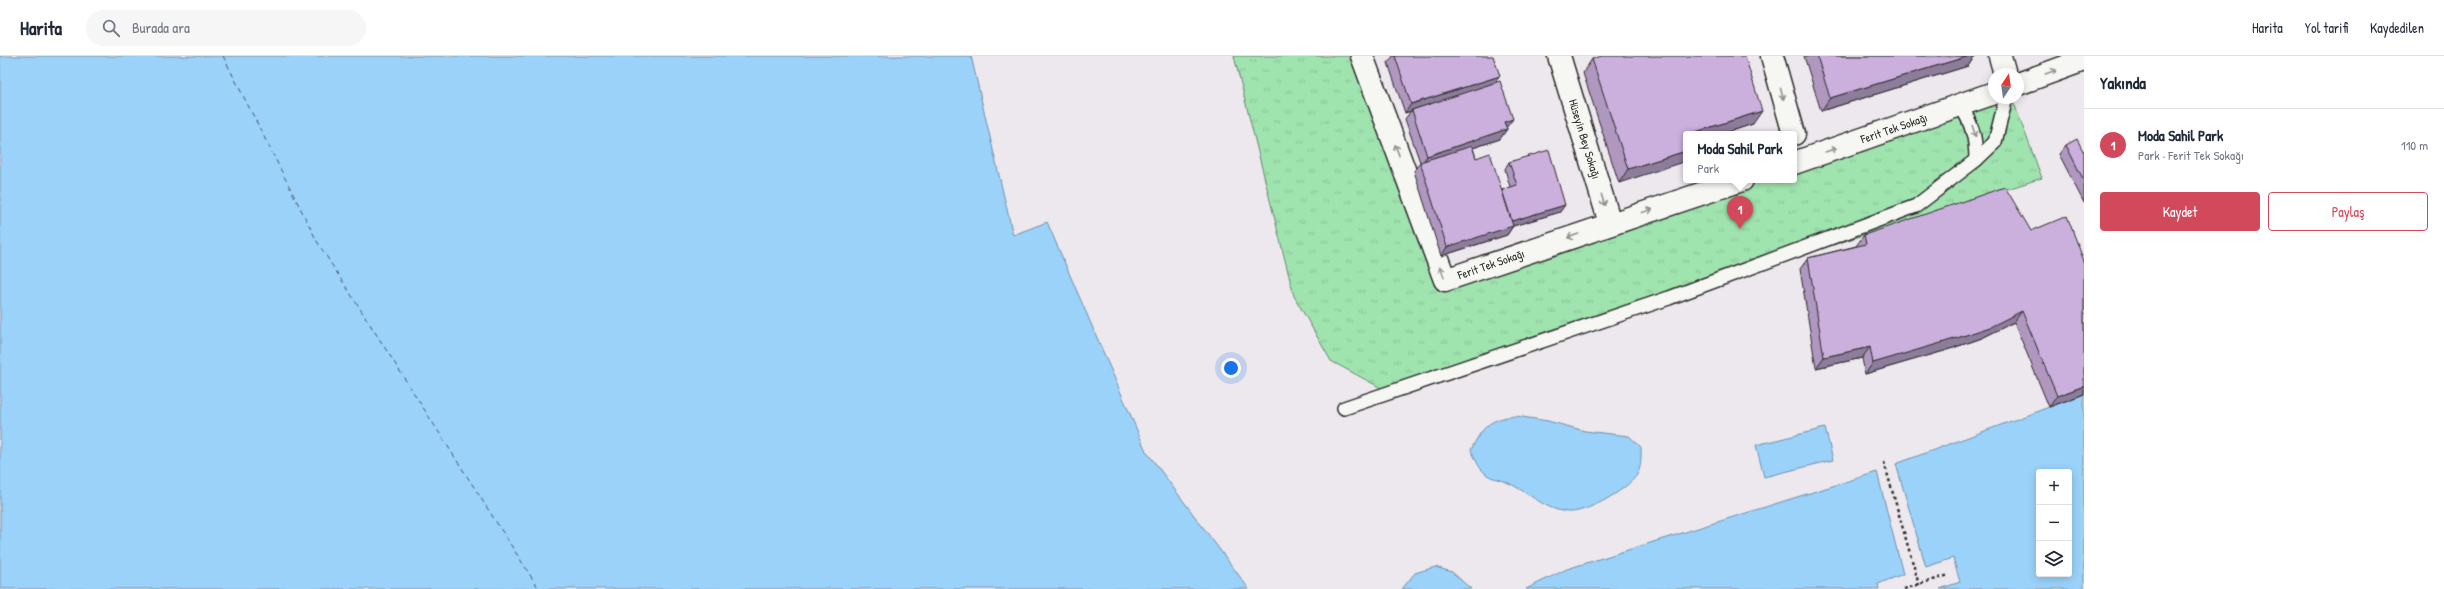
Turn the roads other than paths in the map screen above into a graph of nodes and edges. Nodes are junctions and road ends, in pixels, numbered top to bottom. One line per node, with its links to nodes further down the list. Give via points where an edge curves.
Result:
1 (1362, 56): 15 (street, Ferit Tek Sokağı, one-way to 1, via 1445,280)
2 (1559, 56): 15 (street, Hüseyin Bey Sokağı, one-way to 15)
3 (1772, 56): 11 (street, one-way to 11)
4 (2000, 56): 6 (street)
5 (2084, 60): 7 (street, one-way to 5)
6 (2003, 68)
7 (2024, 82)
8 (1988, 95): 9 (street, Ferit Tek Sokağı)
9 (1960, 104): 12 (lane, one-way to 12, via 1970,119 1976,139); 13 (street, Ferit Tek Sokağı, one-way to 9)
10 (2004, 104): 12 (lane, via 1995,142)
11 (1793, 131)
12 (1976, 160): 16 (lane, via 1916,206 1669,298)
13 (1797, 162)
14 (1733, 183): 15 (street, Ferit Tek Sokağı, one-way to 14)
15 (1610, 223)
16 (1344, 408)

